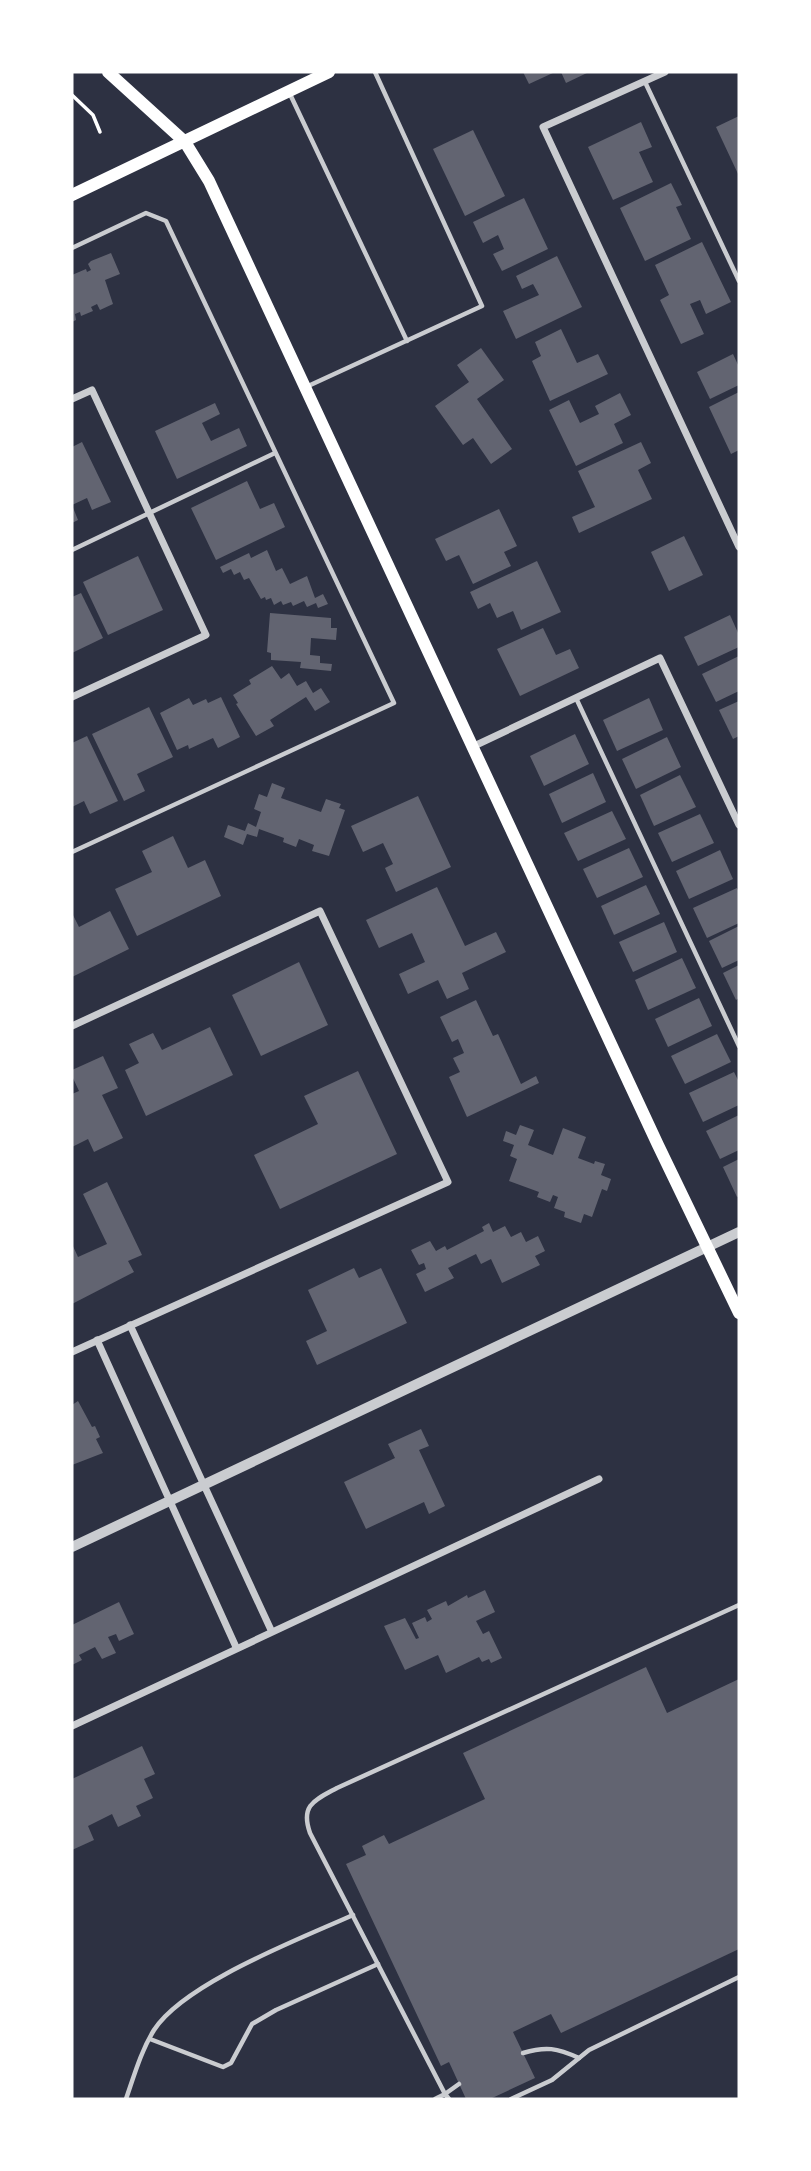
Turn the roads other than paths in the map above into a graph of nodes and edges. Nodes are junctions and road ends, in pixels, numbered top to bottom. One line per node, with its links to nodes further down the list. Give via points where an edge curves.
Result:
1 (108, 72): 7 (main road)
2 (329, 72): 6 (main road)
3 (375, 72): 11 (lane, via 482,306)
4 (665, 72): 5 (street)
5 (645, 81): 10 (lane); 16 (street, via 543,127)
6 (289, 91): 7 (main road); 11 (lane)
7 (185, 142): 8 (main road); 12 (main road, via 209,181)
8 (72, 195)
9 (72, 248): 14 (lane, via 146,213 166,221)
10 (739, 281)
11 (407, 341): 12 (lane)
12 (305, 387): 20 (main road)
13 (72, 399): 15 (street, via 92,390)
14 (275, 453): 15 (lane); 22 (lane, via 394,703)
15 (150, 514): 17 (lane); 18 (street, via 206,635)
16 (739, 547)
17 (72, 550)
18 (72, 697)
19 (576, 698): 20 (street); 21 (street, via 660,658); 24 (lane)
20 (472, 747): 26 (main road)
21 (739, 825)
22 (72, 852)
23 (72, 1026): 28 (street, via 320,911 448,1182)
24 (739, 1046)
25 (739, 1232): 26 (street)
26 (707, 1248): 27 (main road); 32 (street)
27 (739, 1313)
28 (130, 1325): 29 (street); 32 (street)
29 (97, 1340): 30 (street); 33 (street)
30 (72, 1352)
31 (599, 1479): 36 (street)
32 (205, 1485): 33 (street); 36 (street)
33 (171, 1500): 34 (street); 37 (street)
34 (72, 1547)
35 (739, 1605): 39 (lane, via 316,1800 306,1821)
36 (271, 1630): 37 (street)
37 (236, 1647): 38 (street)
38 (72, 1726)
39 (353, 1915): 40 (lane); 42 (lane, via 183,1999)
40 (378, 1964): 42 (lane, via 252,2024 232,2063 223,2067); 46 (lane)
41 (739, 1977): 44 (lane)
42 (150, 2039): 47 (lane)
43 (523, 2053): 44 (lane, via 554,2049)
44 (579, 2058): 49 (lane, via 552,2080)
45 (458, 2084): 46 (lane)
46 (447, 2097): 48 (lane)
47 (126, 2099)
48 (435, 2099)
49 (511, 2099)

